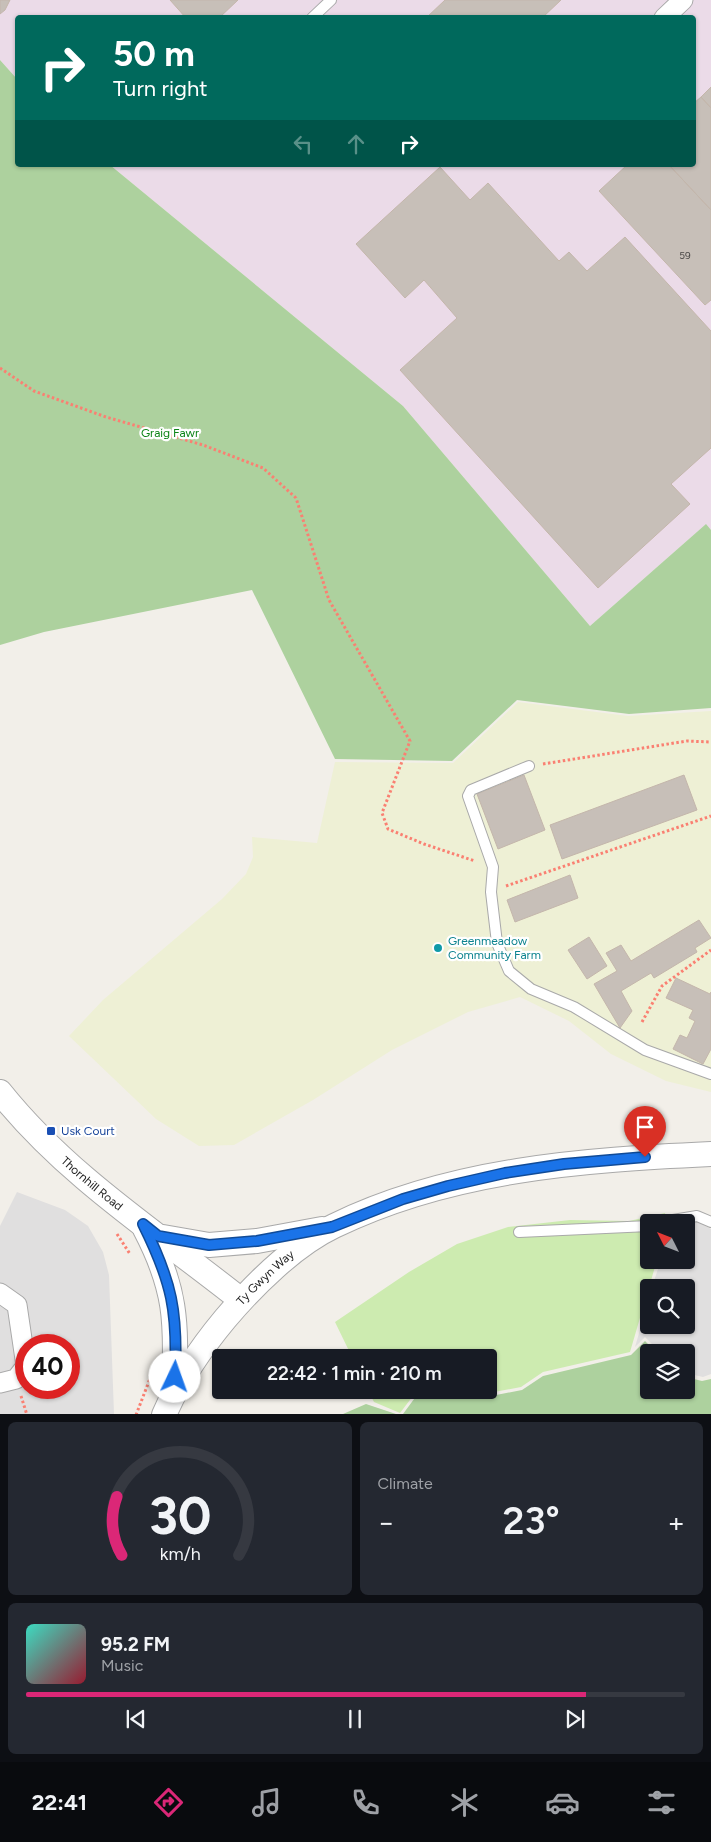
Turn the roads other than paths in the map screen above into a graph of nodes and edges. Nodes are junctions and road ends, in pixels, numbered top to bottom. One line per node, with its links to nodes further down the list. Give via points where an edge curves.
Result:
1 (331, 0): 2 (lane)
2 (315, 15)
3 (529, 766): 4 (lane, via 470,790 468,796 493,867 491,892 497,943 509,971 531,989 574,1007 645,1050)
4 (711, 1074)
5 (0, 1092): 11 (street, Thornhill Road, via 59,1156)
6 (711, 1154): 10 (street, Ty Gwyn Way, via 564,1164 505,1173 403,1199)
7 (695, 1216): 8 (lane)
8 (711, 1222)
9 (640, 1226): 12 (lane)
10 (332, 1227): 11 (street, via 257,1241 209,1245); 14 (street, Ty Gwyn Way, via 284,1260)
11 (151, 1230): 14 (street, Thornhill Road); 16 (street, via 175,1313)
12 (518, 1232)
13 (0, 1293): 15 (street, via 18,1305 26,1366 16,1379)
14 (242, 1300): 16 (street, Ty Gwyn Way, via 192,1361)
15 (0, 1383)
16 (174, 1391): 17 (street, Ty Gwyn Way)
17 (164, 1414)

